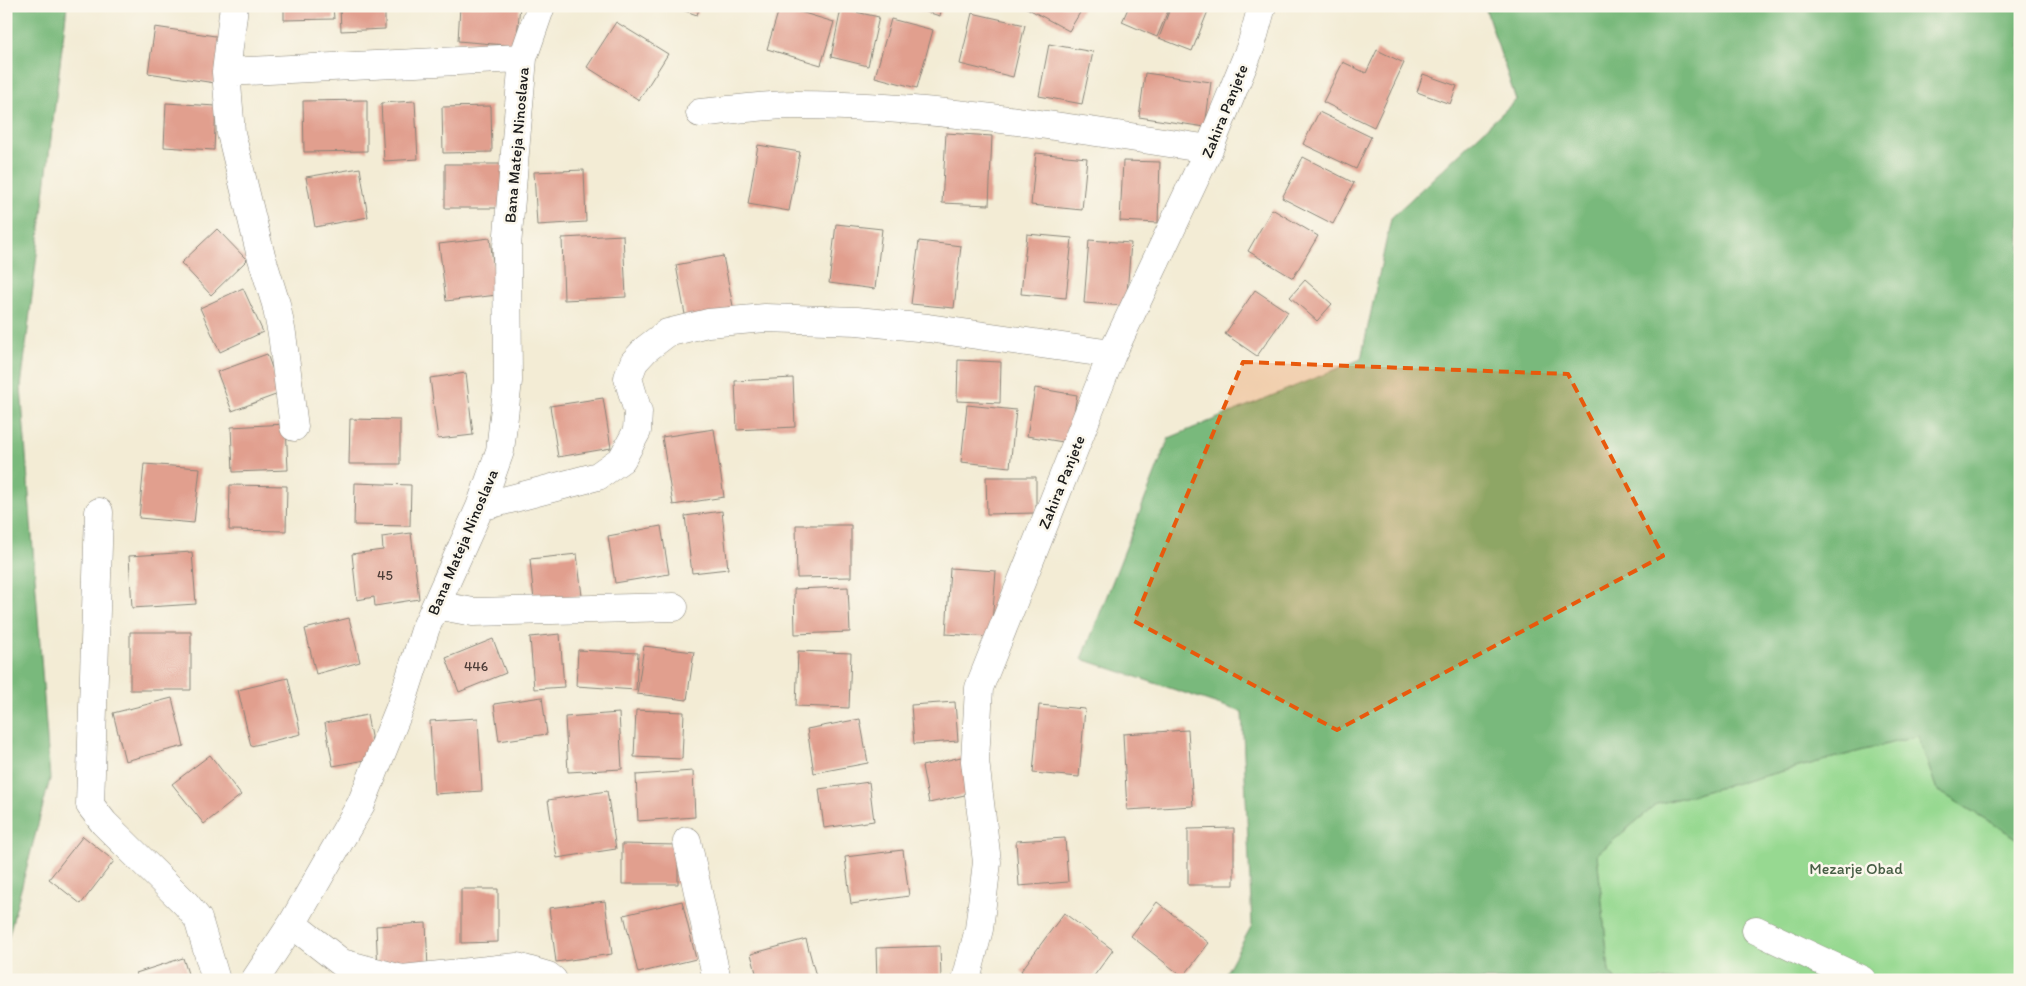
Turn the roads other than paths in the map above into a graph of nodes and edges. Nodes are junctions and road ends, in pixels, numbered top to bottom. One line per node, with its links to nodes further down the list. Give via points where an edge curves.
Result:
1 (234, 6): 5 (street)
2 (541, 6): 4 (street, Bana Mateja Ninoslava)
3 (1262, 6): 7 (street, Zahira Panjete, via 1250,46)
4 (523, 58): 5 (street); 10 (street, Bana Mateja Ninoslava, via 507,246 508,381 500,451)
5 (226, 72): 9 (street, via 232,133 282,334)
6 (700, 113): 7 (street, via 793,105 988,116)
7 (1209, 148): 8 (street, Zahira Panjete)
8 (1112, 354): 10 (street, via 857,321 765,318 708,323 667,333 634,362 628,378 638,412 637,431 622,459 598,476); 21 (street, Zahira Panjete, via 979,688 975,761 987,862 979,929)
9 (294, 427)
10 (480, 507): 12 (street, Bana Mateja Ninoslava)
11 (99, 512): 17 (street, via 90,805 104,824 198,919)
12 (436, 605): 13 (street, via 473,612); 15 (street, Bana Mateja Ninoslava, via 360,804)
13 (674, 608)
14 (688, 842): 20 (street)
15 (292, 924): 18 (street, Bana Mateja Ninoslava); 19 (street, via 342,963 402,980 517,967)
16 (1756, 930): 22 (street)
17 (216, 980)
18 (255, 980)
19 (553, 980)
20 (717, 980)
21 (966, 980)
22 (1862, 980)

